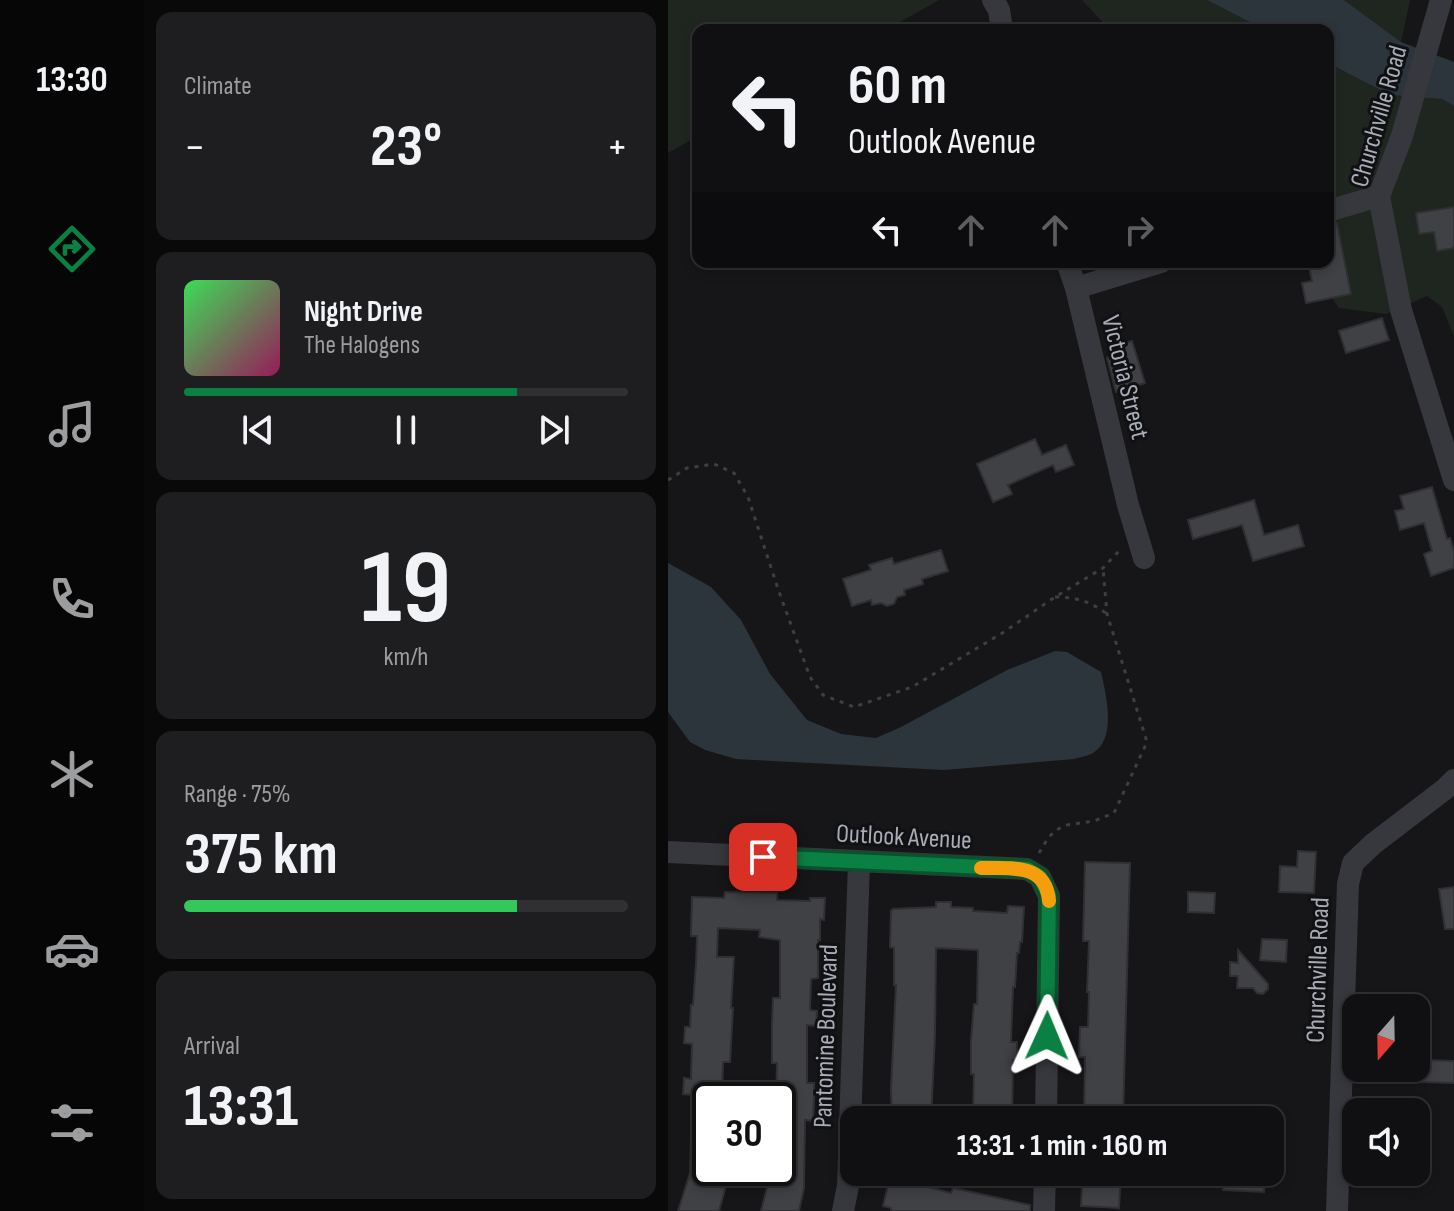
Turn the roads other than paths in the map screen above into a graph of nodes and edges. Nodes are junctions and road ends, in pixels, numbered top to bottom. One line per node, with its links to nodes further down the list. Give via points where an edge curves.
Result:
1 (993, 0): 3 (street)
2 (1441, 0): 4 (street, Churchville Road)
3 (1001, 24)
4 (1379, 196): 5 (street); 9 (street, Churchville Road, via 1401,310)
5 (1334, 209)
6 (1069, 268): 8 (street, Victoria Street)
7 (1141, 268): 8 (street)
8 (1076, 288): 10 (street, Victoria Street)
9 (1454, 480)
10 (1144, 558)
11 (1454, 780): 18 (street, Churchville Road, via 1353,863 1348,884)
12 (668, 852): 13 (street, Outlook Avenue)
13 (859, 862): 14 (street, Outlook Avenue, via 1034,873 1049,896); 16 (street, Pantomine Boulevard)
14 (1046, 1106)
15 (1045, 1186): 17 (street)
16 (843, 1211)
17 (1044, 1211)
18 (1337, 1211)

